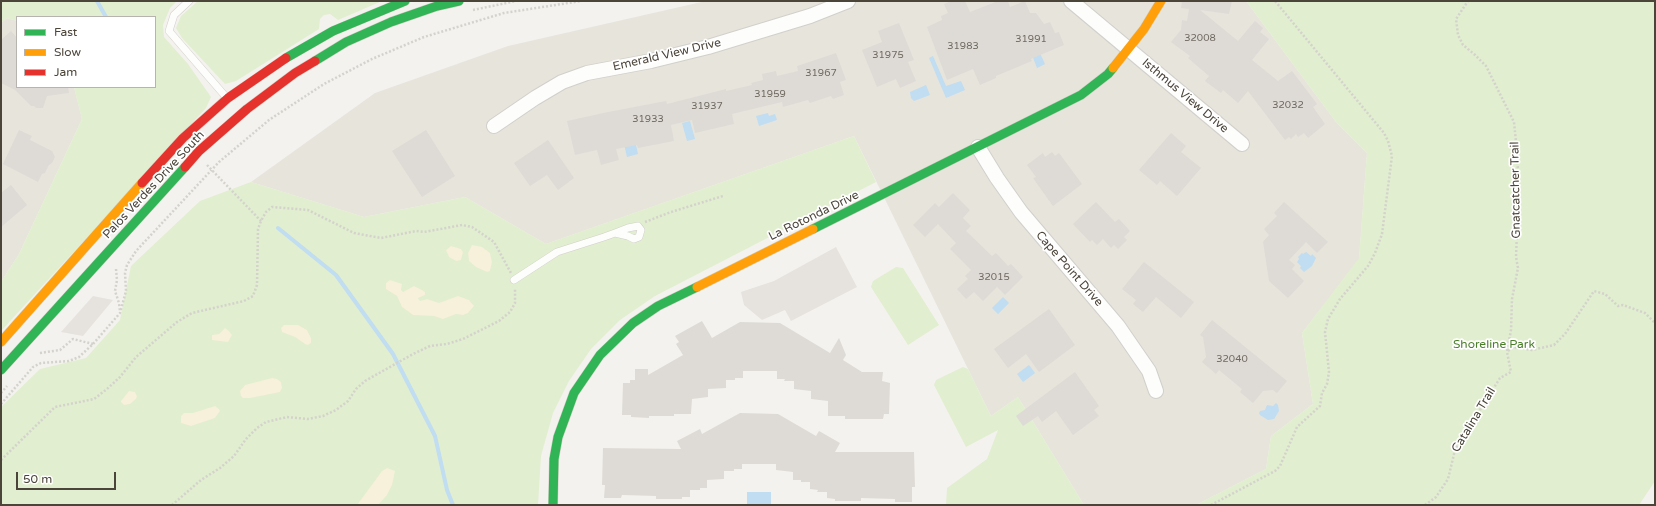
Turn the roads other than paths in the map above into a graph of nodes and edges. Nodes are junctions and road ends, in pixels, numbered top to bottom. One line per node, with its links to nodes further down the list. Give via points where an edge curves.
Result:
1 (189, 1): 9 (lane, via 174,15 169,31)
2 (405, 1): 9 (main road, Palos Verdes Drive South, via 333,31 280,61)
3 (459, 1): 7 (main road, Palos Verdes Drive South)
4 (848, 1): 10 (street, Emerald View Drive, via 810,16 708,47 587,73 562,82)
5 (1071, 1): 8 (street)
6 (1161, 1): 8 (main road, La Rotonda Drive)
7 (436, 4): 16 (main road, Palos Verdes Drive South, via 346,42 295,73 248,109 199,151)
8 (1128, 49): 11 (street, Isthmus View Drive); 12 (main road, La Rotonda Drive, via 1108,74 1081,95)
9 (228, 98): 15 (main road, Palos Verdes Drive South, via 182,138)
10 (494, 126)
11 (1242, 144)
12 (978, 147): 17 (street, Cape Point Drive, via 1021,212 1118,326 1149,371); 18 (main road, La Rotonda Drive, via 658,306 634,323 600,355 574,393 558,437 554,459)
13 (615, 233): 13 (lane, via 638,226 641,230 639,237 634,239); 14 (lane, via 557,252)
14 (514, 280)
15 (1, 342)
16 (1, 370)
17 (1156, 391)
18 (553, 505)

